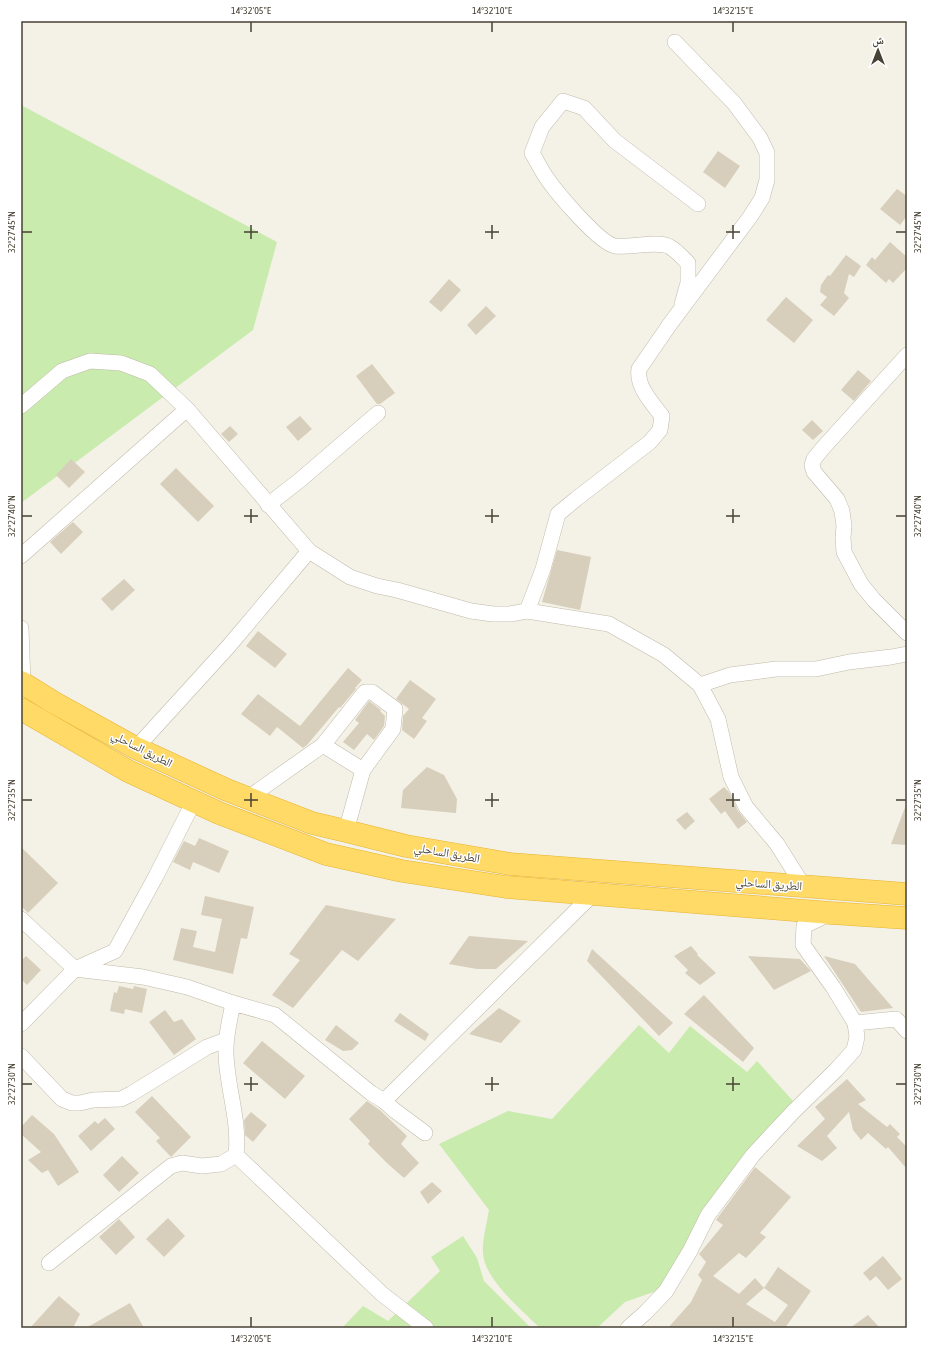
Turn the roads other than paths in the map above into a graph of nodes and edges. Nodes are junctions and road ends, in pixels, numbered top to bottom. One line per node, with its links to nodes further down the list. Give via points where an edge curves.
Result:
1 (675, 42): 3 (street, via 734,103 760,138 767,153 767,180 762,198)
2 (698, 204): 3 (street, via 615,141 584,108 563,101 542,127 532,153 546,177 594,233 614,246 656,243 669,246 688,264 688,283)
3 (680, 311): 11 (street, via 639,369 640,383 662,416 660,430 650,442 558,514 543,569)
4 (907, 355): 13 (street, via 838,431 814,459 812,465 814,472 837,499 842,512 844,552 852,570 874,600)
5 (21, 406): 6 (street, via 62,371 90,361 120,363 150,374)
6 (187, 409): 8 (street); 10 (street)
7 (378, 413): 8 (street)
8 (268, 505): 9 (street)
9 (309, 551): 11 (street, via 350,576 377,586 471,611 510,614); 19 (street, via 228,647)
10 (21, 556)
11 (527, 611): 16 (street, via 609,624 664,655)
12 (21, 628): 15 (street)
13 (907, 633)
14 (907, 654): 16 (street, via 816,669 776,669 730,675)
15 (22, 683): 19 (highway, الطريق الساحلي)
16 (700, 685): 24 (street, via 718,719 731,777 746,807 777,844)
17 (21, 709): 22 (highway, الطريق الساحلي, via 128,771)
18 (323, 745): 20 (street); 20 (street, via 365,692 372,692 396,709 392,729); 21 (street)
19 (136, 748): 21 (highway, الطريق الساحلي)
20 (363, 770): 23 (street)
21 (248, 798): 23 (highway, الطريق الساحلي, via 312,824)
22 (194, 801): 25 (highway, الطريق الساحلي, via 218,813 326,854 402,871 506,886); 30 (street, via 115,951)
23 (346, 832): 24 (highway, الطريق الساحلي, via 406,846 510,864)
24 (804, 887): 26 (highway, الطريق الساحلي)
25 (593, 894): 27 (highway, الطريق الساحلي); 37 (street)
26 (907, 894)
27 (831, 913): 28 (highway, الطريق الساحلي); 32 (street, via 804,926 803,945)
28 (907, 918)
29 (21, 919): 30 (street)
30 (75, 968): 31 (street, via 143,977 188,987); 33 (street)
31 (234, 1003): 35 (street); 37 (street, via 275,1015 371,1093)
32 (855, 1023): 34 (street, via 896,1019); 42 (street, via 854,1050 753,1155 708,1215 666,1291)
33 (21, 1024)
34 (907, 1031)
35 (226, 1040): 36 (street, via 207,1047 120,1099 80,1103 62,1099); 39 (street, via 236,1128)
36 (21, 1056)
37 (384, 1100): 38 (street)
38 (425, 1133)
39 (236, 1155): 40 (street, via 221,1164 202,1166 182,1163 171,1166); 41 (street, via 382,1294)
40 (49, 1263)
41 (426, 1328)
42 (628, 1328)

